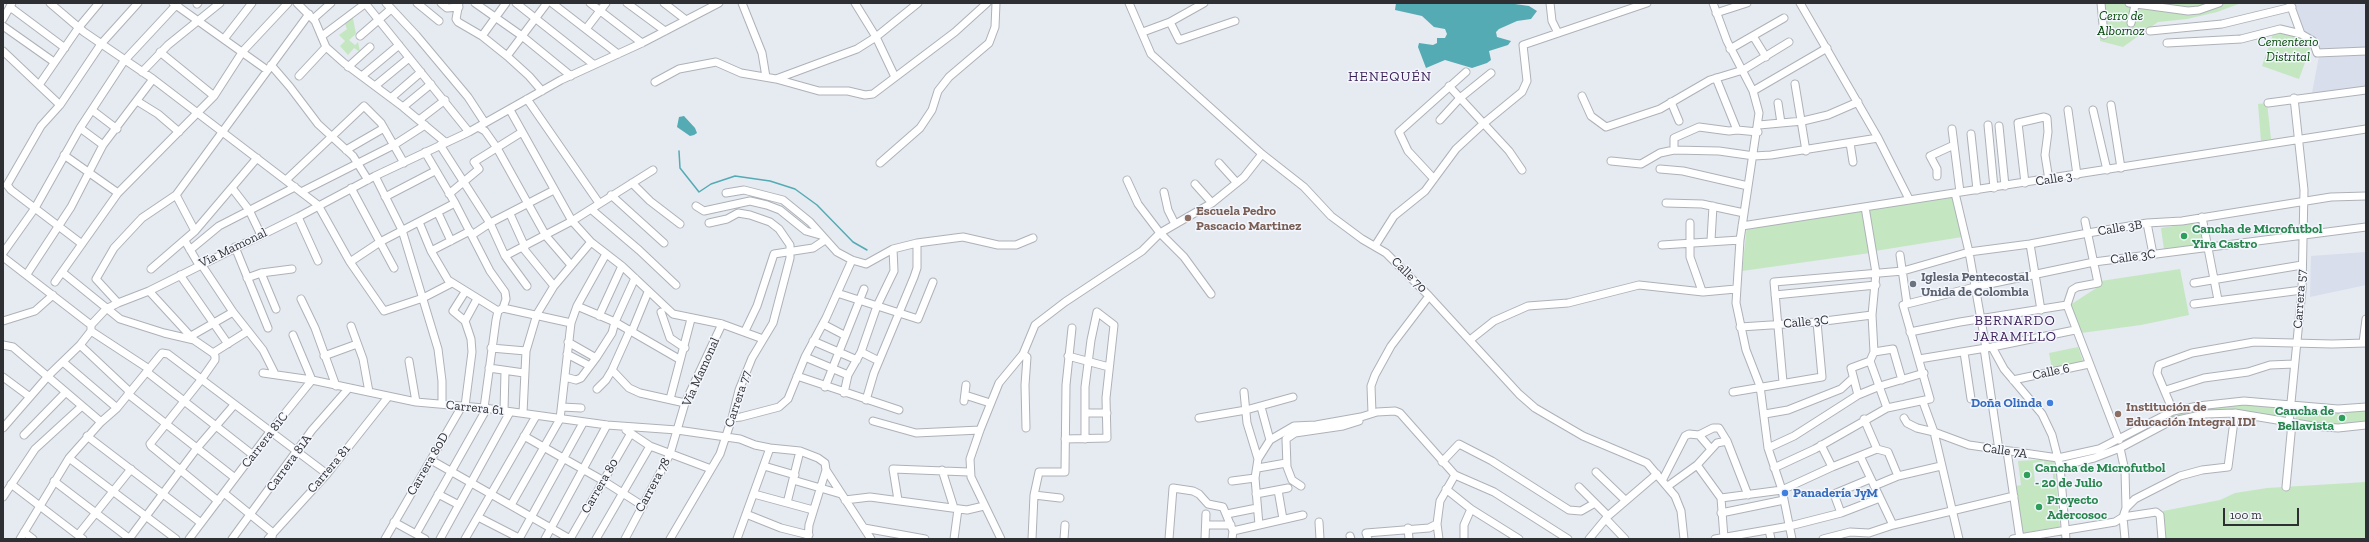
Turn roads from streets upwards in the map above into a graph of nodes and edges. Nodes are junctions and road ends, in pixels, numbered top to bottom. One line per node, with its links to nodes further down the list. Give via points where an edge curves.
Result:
1 (50, 3): 59 (street)
2 (98, 3): 59 (street)
3 (138, 3): 77 (street)
4 (220, 3): 55 (street)
5 (288, 3): 85 (street)
6 (297, 3): 46 (street)
7 (331, 3): 46 (street)
8 (365, 3): 52 (street); 67 (street)
9 (417, 3): 53 (street)
10 (442, 3): 40 (street, via 447,8)
11 (475, 3): 47 (street)
12 (506, 3): 47 (street)
13 (516, 3): 48 (street)
14 (547, 3): 48 (street)
15 (552, 3): 60 (street)
16 (590, 3): 44 (street)
17 (606, 3): 44 (street)
18 (628, 3): 61 (street)
19 (664, 3): 51 (street)
20 (701, 3): 43 (street)
21 (719, 3): 43 (street, Vía Mamonal)
22 (742, 3): 105 (street, via 762,53)
23 (855, 3): 72 (street)
24 (918, 3): 72 (street)
25 (987, 3): 106 (street, via 955,32)
26 (996, 3): 182 (street, via 995,27 989,43 944,83 932,110 920,128)
27 (1129, 3): 62 (street, Calle 70)
28 (1204, 3): 56 (street)
29 (1550, 3): 64 (street, via 1552,21)
30 (1648, 3): 64 (street)
31 (1713, 3): 45 (street)
32 (1747, 3): 45 (street)
33 (1800, 3): 82 (street)
34 (2101, 3): 66 (street)
35 (2219, 3): 38 (street, via 2199,10)
36 (176, 4): 55 (street); 92 (street)
37 (248, 4): 73 (street)
38 (2132, 4): 57 (street)
39 (389, 5): 52 (street); 146 (street, via 468,97)
40 (459, 5): 69 (street, via 456,19 458,22)
41 (2291, 5): 63 (street, via 2222,24); 65 (street)
42 (8, 6): 50 (street); 81 (street)
43 (708, 8): 51 (street, Vía Mamonal)
44 (600, 11): 60 (street); 75 (street)
45 (1716, 13): 83 (street)
46 (311, 16): 67 (street); 96 (street)
47 (497, 17): 69 (street); 70 (street)
48 (535, 18): 70 (street); 94 (street)
49 (1784, 18): 71 (street)
50 (3, 19)
51 (686, 20): 61 (street, Vía Mamonal)
52 (378, 21): 68 (street); 78 (street)
53 (439, 21)
54 (1235, 21): 56 (street, via 1179,40)
55 (199, 22): 73 (street); 87 (street)
56 (1170, 22): 62 (street)
57 (2131, 23)
58 (3, 26): 93 (street)
59 (79, 27): 77 (street); 81 (street)
60 (586, 29): 88 (street)
61 (665, 30): 75 (street, Vía Mamonal)
62 (1143, 32): 174 (street, Calle 70, via 1152,54)
63 (2150, 32)
64 (1558, 33): 144 (street, via 1523,45 1526,87)
65 (2301, 34): 76 (street, via 2280,29 2240,39); 86 (street, via 2313,41 2317,54)
66 (2104, 35)
67 (322, 36): 79 (street)
68 (360, 36)
69 (482, 36): 89 (street)
70 (522, 36): 89 (street); 104 (street)
71 (1753, 36): 83 (street); 90 (street)
72 (876, 37): 106 (street); 109 (street, via 857,49)
73 (224, 39): 85 (street)
74 (1789, 42): 90 (street)
75 (642, 43): 88 (street, Vía Mamonal)
76 (2167, 43)
77 (102, 44): 92 (street); 132 (street)
78 (399, 45): 91 (street); 103 (street)
79 (326, 47): 95 (street); 102 (street)
80 (370, 47): 95 (street)
81 (65, 48): 93 (street)
82 (1827, 48): 118 (street); 128 (street)
83 (1730, 49): 97 (street)
84 (3, 51): 113 (street)
85 (243, 51): 96 (street); 119 (street)
86 (2366, 51)
87 (160, 52): 98 (street); 119 (street)
88 (618, 54): 94 (street, Vía Mamonal)
89 (507, 56): 117 (street, via 530,76)
90 (1766, 57): 97 (street)
91 (409, 58): 99 (street); 114 (street)
92 (124, 61): 98 (street); 134 (street)
93 (54, 62): 113 (street)
94 (593, 64): 104 (street, Vía Mamonal)
95 (348, 67): 103 (street)
96 (269, 68): 157 (street); 161 (street, via 290,87 318,124)
97 (1743, 70): 107 (street); 118 (street)
98 (142, 72): 108 (street)
99 (421, 72): 111 (street); 121 (street)
100 (1466, 72): 115 (street)
101 (1491, 73): 122 (street)
102 (298, 76)
103 (362, 76): 114 (street)
104 (571, 76): 117 (street, Vía Mamonal)
105 (766, 77): 109 (street); 110 (street, via 741,73 716,62 679,70)
106 (895, 77): 109 (street, via 880,90 865,95 848,91 819,91)
107 (1716, 78): 127 (street); 155 (street)
108 (153, 79): 125 (street); 138 (street)
109 (776, 79)
110 (655, 82)
111 (431, 84): 126 (street); 133 (street)
112 (1795, 84): 142 (street)
113 (39, 85): 132 (street)
114 (376, 86): 121 (street)
115 (1449, 86): 122 (street); 194 (street, via 1400,132 1408,151)
116 (2366, 90): 123 (street)
117 (542, 91): 124 (street, Vía Mamonal)
118 (1753, 91): 152 (street, via 1759,113)
119 (214, 96): 138 (street)
120 (1582, 96): 127 (street, via 1591,116 1606,127 1654,112)
121 (391, 98): 133 (street)
122 (1460, 98): 140 (street); 144 (street)
123 (2294, 98): 130 (street); 163 (street, Carrera 57)
124 (527, 99): 135 (street, Vía Mamonal); 223 (street)
125 (138, 100): 151 (street); 156 (street)
126 (445, 100): 139 (street); 158 (street)
127 (1671, 102): 141 (street)
128 (1858, 102): 142 (street, via 1828,115); 162 (street)
129 (1778, 103): 143 (street)
130 (2268, 103)
131 (2111, 104): 184 (street)
132 (60, 105): 231 (street, via 41,126 7,185)
133 (403, 107): 139 (street)
134 (92, 110): 149 (street); 151 (street)
135 (510, 110): 146 (street, Vía Mamonal); 159 (street, Vía Mamonal)
136 (2068, 110): 191 (street)
137 (2093, 110): 188 (street)
138 (198, 113): 156 (street); 157 (street)
139 (419, 120): 145 (street)
140 (1440, 120)
141 (1679, 121)
142 (1803, 121): 143 (street); 172 (street)
143 (1781, 123): 152 (street)
144 (1483, 124): 187 (street); 194 (street, via 1456,149)
145 (425, 125): 165 (street); 167 (street)
146 (482, 125): 158 (street, Vía Mamonal); 169 (street)
147 (1988, 126): 207 (street)
148 (1999, 126): 204 (street)
149 (80, 128): 166 (street); 175 (street)
150 (384, 128): 161 (street, via 364,106); 167 (street); 170 (street)
151 (117, 129): 166 (street)
152 (1758, 129): 155 (street); 176 (street)
153 (1952, 129): 168 (street)
154 (2366, 129): 163 (street, Calle 3)
155 (1737, 130): 171 (street, via 1699,127 1674,138)
156 (179, 132): 212 (street)
157 (223, 132): 177 (street); 216 (street)
158 (469, 132): 165 (street, Vía Mamonal)
159 (522, 132): 169 (street); 209 (street, Vía Mamonal)
160 (1971, 134): 210 (street)
161 (332, 137): 170 (street); 195 (street)
162 (1878, 138): 164 (street); 220 (street)
163 (2300, 138): 184 (street, Calle 3); 221 (street, Carrera 57)
164 (1850, 143): 172 (street); 180 (street)
165 (442, 144): 173 (street, Vía Mamonal); 198 (street)
166 (103, 145): 190 (street)
167 (394, 145): 179 (street); 181 (street)
168 (1954, 145): 192 (street, via 1930,156 1938,169); 214 (street)
169 (497, 148): 198 (street, via 474,162 479,169); 226 (street)
170 (346, 150): 179 (street)
171 (1674, 150): 176 (street, via 1719,151); 178 (street, via 1660,153 1641,164)
172 (1806, 151): 176 (street)
173 (425, 152): 181 (street, Vía Mamonal); 189 (street)
174 (1262, 154): 200 (street); 273 (street, Calle 70, via 1304,187 1336,220)
175 (64, 155): 190 (street); 231 (street)
176 (1754, 156): 203 (street)
177 (257, 158): 195 (street); 205 (street)
178 (1611, 161)
179 (356, 162): 193 (street); 208 (street)
180 (1853, 162)
181 (404, 163): 193 (street, Vía Mamonal)
182 (880, 163)
183 (1219, 163): 200 (street)
184 (2121, 168): 188 (street, Calle 3)
185 (1660, 169): 203 (street, via 1683,170)
186 (653, 170): 199 (street)
187 (1522, 170)
188 (2107, 170): 191 (street, Calle 3)
189 (435, 171): 215 (street); 219 (street)
190 (90, 172): 212 (street); 248 (street)
191 (2077, 175): 197 (street, Calle 3)
192 (1937, 176)
193 (371, 178): 206 (street, Vía Mamonal); 219 (street)
194 (1434, 179): 273 (street, via 1425,191 1394,216)
195 (286, 180): 208 (street)
196 (1128, 180): 254 (street, via 1138,204)
197 (2049, 180): 201 (street, Calle 3); 201 (street, via 2045,155 2047,118 2044,117 2018,123)
198 (465, 181): 215 (street); 242 (street)
199 (632, 183): 217 (street); 245 (street)
200 (1237, 183): 224 (street)
201 (2025, 183): 204 (street, Calle 3)
202 (1195, 184): 224 (street)
203 (1748, 186): 235 (street)
204 (2005, 186): 207 (street, Calle 3)
205 (232, 188): 232 (street); 252 (street)
206 (351, 188): 227 (street, Vía Mamonal); 265 (street)
207 (1994, 188): 210 (street, Calle 3)
208 (298, 189): 227 (street); 232 (street)
209 (554, 190): 226 (street); 239 (street, Vía Mamonal)
210 (1977, 190): 214 (street, Calle 3)
211 (1164, 192): 246 (street, via 1168,210)
212 (118, 193): 269 (street)
213 (726, 193): 259 (street, via 744,190 783,200 810,222)
214 (1957, 193): 220 (street, Calle 3); 280 (street)
215 (449, 194): 222 (street)
216 (176, 195): 252 (street); 334 (street, via 142,218 127,232 114,248 96,279)
217 (611, 195): 223 (street); 267 (street)
218 (2366, 196): 221 (street, Calle 3B)
219 (385, 197): 251 (street)
220 (1909, 199): 230 (street, Calle 3)
221 (2304, 201): 237 (street, Calle 3B); 258 (street, Carrera 57)
222 (455, 203): 234 (street); 253 (street)
223 (599, 203): 233 (street)
224 (1212, 203): 246 (street)
225 (1666, 203): 229 (street)
226 (530, 204): 236 (street); 257 (street)
227 (318, 205): 238 (street, Vía Mamonal); 289 (street)
228 (696, 206): 259 (street, via 704,211 745,202 767,205 780,210 806,231)
229 (1713, 206): 235 (street); 261 (street)
230 (1865, 207): 249 (street, Calle 3); 301 (street)
231 (35, 208): 248 (street); 286 (street)
232 (249, 210): 256 (street); 278 (street, via 219,226)
233 (592, 210): 239 (street); 312 (street)
234 (438, 213): 241 (street); 263 (street)
235 (1744, 213): 249 (street)
236 (510, 214): 242 (street); 275 (street)
237 (2202, 217): 244 (street, Calle 3B); 277 (street)
238 (298, 218): 256 (street, Vía Mamonal); 288 (street)
239 (572, 221): 257 (street); 266 (street, Vía Mamonal)
240 (2085, 221): 255 (street)
241 (419, 222): 251 (street); 279 (street)
242 (490, 223): 253 (street); 285 (street)
243 (709, 223): 281 (street, via 738,214 770,222 779,229 790,245)
244 (2148, 223): 255 (street, Calle 3B); 283 (street)
245 (680, 224)
246 (1175, 224): 254 (street)
247 (1690, 224): 272 (street)
248 (59, 226): 269 (street); 302 (street)
249 (1742, 226): 262 (street)
250 (2366, 227): 258 (street, Calle 3C)
251 (402, 230): 265 (street); 329 (street)
252 (195, 231): 264 (street)
253 (471, 233): 263 (street); 341 (street, via 490,271 505,292 506,299)
254 (1160, 233): 325 (street, via 1179,252); 395 (street, via 1142,251 1043,318 1032,331)
255 (2088, 233): 270 (street, Calle 3B); 290 (street)
256 (261, 235): 274 (street, Vía Mamonal)
257 (546, 236): 275 (street); 292 (street)
258 (2303, 236): 277 (street, Calle 3C); 293 (street, Carrera 57)
259 (822, 237): 281 (street, via 813,248); 287 (street, via 837,252)
260 (1033, 238): 268 (street, via 1016,245 998,245 963,237)
261 (1711, 240): 262 (street); 272 (street)
262 (1740, 240): 318 (street)
263 (451, 241): 279 (street)
264 (185, 242): 278 (street); 296 (street)
265 (380, 242): 289 (street); 295 (street)
266 (591, 242): 282 (street, Vía Mamonal); 292 (street)
267 (664, 242)
268 (917, 243): 276 (street); 346 (street, via 917,268)
269 (82, 244): 299 (street)
270 (2030, 244): 280 (street, Calle 3B); 303 (street)
271 (1662, 245): 272 (street)
272 (1689, 245): 321 (street, via 1690,257)
273 (1375, 246): 328 (street, Calle 70, via 1386,253)
274 (235, 247): 291 (street, Vía Mamonal); 305 (street)
275 (524, 247): 285 (street); 315 (street)
276 (893, 249): 287 (street, via 866,264); 339 (street, via 894,271)
277 (2209, 249): 283 (street, Calle 3C); 307 (street)
278 (190, 250): 291 (street)
279 (431, 251): 310 (street)
280 (1968, 252): 298 (street, Calle 3B); 316 (street)
281 (790, 253): 370 (street, via 774,254); 375 (street, Carrera 77, via 773,323)
282 (606, 254): 294 (street, Vía Mamonal); 338 (street)
283 (2153, 254): 290 (street, Calle 3C)
284 (1900, 255): 298 (street)
285 (505, 256): 314 (street)
286 (3, 257): 302 (street)
287 (852, 260): 324 (street)
288 (318, 261)
289 (350, 262): 329 (street, via 384,311)
290 (2094, 262): 303 (street, Calle 3C); 337 (street, via 2098,283 2072,290)
291 (200, 264): 304 (street, Vía Mamonal); 344 (street)
292 (571, 265): 315 (street)
293 (2302, 265): 307 (street); 320 (street, Carrera 57)
294 (622, 266): 306 (street, Vía Mamonal); 349 (street)
295 (394, 268)
296 (151, 269)
297 (292, 269): 300 (street)
298 (1903, 271): 301 (street, Calle 3B); 336 (street)
299 (62, 272): 308 (street); 342 (street)
300 (261, 273): 305 (street); 340 (street)
301 (1876, 273): 313 (street); 327 (street, Calle 3B, via 1774,282)
302 (27, 274): 326 (street)
303 (2034, 274): 316 (street, Calle 3C); 343 (street)
304 (180, 275): 319 (street, Vía Mamonal); 358 (street)
305 (248, 278): 365 (street)
306 (635, 278): 323 (street, Vía Mamonal); 355 (street)
307 (2213, 279): 311 (street); 333 (street)
308 (55, 282)
309 (933, 282): 346 (street, via 918,319)
310 (452, 283): 322 (street); 329 (street)
311 (2194, 283)
312 (676, 285)
313 (1876, 285): 327 (street); 348 (street)
314 (527, 286)
315 (554, 286): 347 (street)
316 (1974, 287): 336 (street, Calle 3C); 352 (street)
317 (864, 289): 332 (street)
318 (1736, 289): 321 (street); 363 (street)
319 (149, 290): 334 (street, Vía Mamonal); 374 (street)
320 (2302, 290): 333 (street); 379 (street, Carrera 57)
321 (1702, 291): 376 (street, via 1639,285 1568,303 1528,306 1494,321)
322 (465, 292): 331 (street); 354 (street, via 453,311)
323 (648, 292): 351 (street, Vía Mamonal, via 673,314); 369 (street)
324 (837, 293): 332 (street); 360 (street)
325 (1211, 294)
326 (54, 295): 353 (street, via 35,311); 364 (street)
327 (1775, 295): 361 (street)
328 (1429, 296): 376 (street, Calle 70); 476 (street, via 1391,346 1375,375 1371,386)
329 (423, 298): 458 (street, via 438,349)
330 (301, 299): 396 (street, via 315,328)
331 (477, 299): 341 (street); 354 (street)
332 (858, 300): 339 (street); 373 (street)
333 (2218, 300): 335 (street)
334 (118, 302): 342 (street, Vía Mamonal)
335 (2194, 304)
336 (1905, 305): 371 (street)
337 (2067, 305): 343 (street); 367 (street)
338 (577, 306): 349 (street); 357 (street)
339 (877, 306): 346 (street); 390 (street)
340 (276, 309)
341 (500, 309): 347 (street); 385 (street)
342 (106, 310): 364 (street, Vía Mamonal); 374 (street, via 120,319 164,333)
343 (2040, 310): 352 (street)
344 (233, 312): 358 (street); 368 (street)
345 (660, 312): 386 (street, via 670,338)
346 (898, 313): 404 (street)
347 (537, 314): 357 (street); 388 (street)
348 (1872, 315): 356 (street, Calle 3C); 391 (street)
349 (599, 316): 355 (street)
350 (2366, 318): 380 (street)
351 (691, 319): 359 (street, Vía Mamonal); 386 (street)
352 (1981, 319): 371 (street); 387 (street)
353 (3, 320)
354 (464, 321): 462 (street, via 472,352)
355 (614, 322): 369 (street); 399 (street, via 612,333)
356 (1816, 322): 361 (street, Calle 3C); 431 (street, via 1822,377)
357 (571, 323): 378 (street)
358 (213, 324): 374 (street); 381 (street)
359 (722, 324): 370 (street); 456 (street, Vía Mamonal)
360 (823, 324): 373 (street); 377 (street)
361 (1777, 325): 363 (street, Calle 3C); 431 (street)
362 (351, 326): 382 (street)
363 (1740, 327): 434 (street)
364 (91, 328): 384 (street, Vía Mamonal); 415 (street)
365 (268, 328)
366 (1072, 328): 397 (street)
367 (2075, 330): 387 (street); 408 (street)
368 (248, 331): 381 (street); 419 (street, via 263,350)
369 (631, 331): 400 (street); 414 (street)
370 (745, 332): 375 (street)
371 (1910, 332): 401 (street)
372 (294, 335): 428 (street)
373 (844, 335): 389 (street)
374 (193, 338): 393 (street)
375 (763, 339): 483 (street, Carrera 77, via 738,390)
376 (1470, 340): 552 (street, Calle 70, via 1512,388 1535,408 1602,445 1643,460)
377 (813, 341): 389 (street); 398 (street)
378 (568, 342): 394 (street); 399 (street)
379 (2296, 342): 380 (street); 409 (street, Carrera 57); 439 (street, via 2254,342 2226,346 2172,360 2159,365 2158,368 2157,373)
380 (2365, 343)
381 (228, 344): 393 (street)
382 (357, 344): 396 (street); 441 (street, via 363,359)
383 (3, 345): 424 (street, via 13,347)
384 (80, 345): 406 (street, Vía Mamonal); 444 (street)
385 (492, 348): 388 (street); 411 (street)
386 (685, 348): 400 (street)
387 (1987, 348): 392 (street); 430 (street); 521 (street)
388 (526, 351): 417 (street)
389 (838, 352): 402 (street); 413 (street)
390 (861, 352): 402 (street); 404 (street)
391 (1874, 352): 405 (street); 429 (street, via 1893,349)
392 (1964, 352): 401 (street); 451 (street)
393 (213, 353): 427 (street, via 215,360)
394 (567, 354): 410 (street); 425 (street)
395 (1023, 354): 457 (street, via 999,383); 496 (street, via 1027,357)
396 (324, 356): 433 (street)
397 (1068, 356): 407 (street); 508 (street)
398 (805, 357): 413 (street); 423 (street)
399 (596, 358): 410 (street)
400 (679, 359): 450 (street)
401 (1919, 359): 420 (street)
402 (857, 360): 421 (street)
403 (409, 361): 454 (street)
404 (879, 361): 452 (street)
405 (1870, 361): 426 (street, via 1851,368); 435 (street)
406 (63, 362): 424 (street, Vía Mamonal); 466 (street)
407 (1088, 362): 412 (street); 412 (street, via 1097,312 1114,325); 474 (street)
408 (2088, 364): 430 (street, Calle 6); 510 (street)
409 (2294, 364): 439 (street, via 2270,365 2248,372 2204,378); 460 (street, Carrera 57)
410 (590, 366): 425 (street, via 581,378 576,380)
411 (489, 368): 416 (street); 467 (street)
412 (1109, 368): 475 (street)
413 (831, 369): 421 (street); 436 (street)
414 (612, 370): 438 (street); 450 (street, via 629,388 640,393)
415 (148, 371): 427 (street, via 160,354 165,353); 444 (street); 453 (street)
416 (505, 371): 417 (street); 473 (street)
417 (524, 372): 478 (street)
418 (263, 373): 419 (street, Carrera 61)
419 (275, 374): 428 (street, Carrera 61)
420 (1924, 374): 429 (street); 455 (street, via 1930,399)
421 (848, 375): 445 (street)
422 (3, 376): 447 (street)
423 (797, 376): 436 (street); 483 (street, via 788,399 779,407)
424 (47, 377): 440 (street); 447 (street, Vía Mamonal)
425 (565, 377): 463 (street)
426 (1853, 378): 446 (street); 479 (street, via 1841,389 1788,410)
427 (201, 380): 453 (street); 459 (street)
428 (312, 380): 433 (street, Carrera 61); 500 (street, Carrera 81C)
429 (1902, 380): 435 (street)
430 (2013, 380): 530 (street, via 2042,414 2052,435)
431 (1783, 382): 434 (street)
432 (966, 385): 457 (street, via 964,398)
433 (336, 386): 437 (street, Carrera 61)
434 (1760, 386): 443 (street); 479 (street)
435 (1880, 386): 446 (street); 469 (street)
436 (825, 387): 445 (street)
437 (348, 388): 441 (street, Carrera 61); 524 (street, Carrera 81A)
438 (597, 389)
439 (2166, 390): 472 (street)
440 (66, 392): 461 (street); 502 (street)
441 (369, 392): 448 (street, Carrera 61)
442 (1244, 392): 471 (street)
443 (1733, 392)
444 (129, 393): 466 (street); 491 (street)
445 (844, 393): 452 (street)
446 (1858, 395): 517 (street, via 1794,436)
447 (30, 397): 495 (street, Vía Mamonal)
448 (388, 397): 454 (street, Carrera 61); 551 (street, Carrera 81)
449 (1293, 397): 464 (street)
450 (670, 398): 456 (street)
451 (1971, 399)
452 (866, 400): 470 (street)
453 (182, 401): 491 (street); 494 (street)
454 (416, 402): 458 (street, Carrera 61)
455 (1923, 402): 469 (street); 499 (street)
456 (685, 403): 497 (street, Vía Mamonal)
457 (990, 403): 498 (street)
458 (442, 404): 462 (street, Carrera 61)
459 (234, 405): 494 (street); 500 (street)
460 (2291, 405): 465 (street, Calle 7A); 472 (street, Calle 7A, via 2244,401 2213,403); 490 (street, Carrera 57)
461 (82, 406): 488 (street); 564 (street, via 35,449)
462 (464, 406): 467 (street, Carrera 61); 532 (street, Carrera 80D)
463 (562, 407): 468 (street); 482 (street)
464 (1260, 407): 471 (street); 509 (street)
465 (2366, 407)
466 (117, 408): 488 (street)
467 (485, 408): 473 (street, Carrera 61); 548 (street)
468 (581, 408)
469 (1887, 408): 486 (street)
470 (899, 410)
471 (1246, 410): 484 (street); 531 (street, via 1247,423)
472 (2173, 411): 510 (street, Calle 7A)
473 (507, 412): 478 (street, Carrera 61); 562 (street)
474 (1085, 413): 475 (street); 507 (street)
475 (1107, 413): 507 (street, via 1107,438)
476 (1372, 413): 481 (street); 533 (street, via 1400,413)
477 (2235, 413): 490 (street); 518 (street, via 2182,417); 604 (street, via 2228,467 2180,476 2139,496)
478 (523, 414): 480 (street, Carrera 61)
479 (1765, 414): 517 (street)
480 (536, 416): 482 (street, Carrera 61); 505 (street)
481 (1361, 417): 509 (street, via 1294,426); 534 (street, via 1354,424 1289,436 1285,445)
482 (560, 418): 489 (street, Carrera 61); 514 (street)
483 (732, 418): 506 (street, Carrera 77)
484 (1198, 418)
485 (1904, 418): 499 (street, Calle 7A, via 1907,423 1917,428)
486 (1864, 419): 512 (street); 520 (street)
487 (873, 421): 498 (street, via 916,433)
488 (101, 422): 504 (street)
489 (583, 422): 492 (street, Carrera 61); 529 (street)
490 (2290, 423): 493 (street, via 2338,428); 569 (street)
491 (166, 424): 515 (street); 547 (street, via 150,444)
492 (607, 425): 497 (street, Carrera 61); 501 (street); 543 (street)
493 (2366, 426)
494 (215, 427): 515 (street); 526 (street)
495 (3, 428)
496 (1026, 428)
497 (678, 430): 506 (street); 525 (street, Carrera 78)
498 (980, 430): 549 (street, via 970,459)
499 (1934, 432): 521 (street, Calle 7A, via 1969,445); 537 (street)
500 (269, 433): 524 (street); 526 (street, Carrera 81C)
501 (631, 433): 513 (street); 559 (street, Carrera 80)
502 (24, 435)
503 (1699, 435): 511 (street, via 1719,428); 519 (street); 560 (street, via 1685,436)
504 (88, 436): 528 (street); 542 (street)
505 (524, 436): 514 (street); 580 (street)
506 (726, 437): 516 (street); 544 (street, Carrera 77)
507 (1085, 438): 508 (street)
508 (1065, 439): 583 (street, via 1065,472 1039,472)
509 (1270, 440): 531 (street)
510 (2119, 440): 530 (street, Calle 7A, via 2099,449)
511 (1727, 441): 519 (street); 584 (street)
512 (1821, 445): 539 (street); 541 (street)
513 (650, 446): 525 (street); 578 (street)
514 (544, 447): 529 (street); 599 (street)
515 (197, 448): 547 (street); 556 (street)
516 (770, 448): 522 (street); 536 (street)
517 (1768, 448): 541 (street)
518 (2120, 448): 538 (street, via 2094,458); 604 (street, via 2125,476)
519 (1711, 449): 535 (street)
520 (1877, 449): 527 (street); 554 (street, via 1888,452)
521 (1999, 450): 523 (street, Calle 7A)
522 (800, 451): 545 (street, via 825,463); 555 (street)
523 (2007, 451): 530 (street, Calle 7A); 585 (street)
524 (297, 452): 551 (street); 611 (street, Carrera 81A)
525 (670, 454): 544 (street); 600 (street, Carrera 78)
526 (253, 455): 556 (street, Carrera 81C)
527 (1860, 456): 539 (street); 558 (street)
528 (69, 458): 561 (street); 573 (street)
529 (564, 458): 543 (street); 618 (street)
530 (2058, 458): 538 (street)
531 (1258, 459): 540 (street)
532 (431, 460): 548 (street); 622 (street, Carrera 80D)
533 (1442, 462): 553 (street); 596 (street, via 1459,444 1568,510 1581,511)
534 (1286, 463): 540 (street); 565 (street, via 1292,480)
535 (1697, 465): 566 (street); 589 (street)
536 (764, 466): 555 (street); 581 (street)
537 (1941, 466): 554 (street); 607 (street)
538 (2060, 466): 636 (street)
539 (1832, 467): 575 (street)
540 (1258, 468): 557 (street)
541 (1774, 468): 575 (street)
542 (130, 469): 573 (street); 576 (street)
543 (583, 469): 559 (street); 631 (street)
544 (711, 469): 658 (street, Carrera 77)
545 (826, 470): 570 (street); 587 (street)
546 (942, 470): 549 (street); 591 (street, via 893,470); 602 (street)
547 (180, 471): 576 (street); 594 (street)
548 (452, 471): 562 (street); 579 (street)
549 (969, 472): 601 (street)
550 (1596, 472): 592 (street)
551 (326, 474): 640 (street, Carrera 81)
552 (1657, 474): 560 (street, Calle 70); 592 (street)
553 (1455, 475): 572 (street); 675 (street, via 1494,492)
554 (1898, 476): 567 (street)
555 (794, 477): 570 (street); 595 (street)
556 (235, 478): 577 (street, Carrera 81C)
557 (1254, 478): 563 (street); 582 (street)
558 (1870, 479): 567 (street); 609 (street, via 1834,494)
559 (602, 480): 578 (street); 655 (street, Carrera 80)
560 (1663, 480): 566 (street, Calle 70)
561 (54, 481): 597 (street); 610 (street)
562 (472, 482): 580 (street); 598 (street)
563 (1232, 482)
564 (11, 484): 586 (street); 597 (street)
565 (1301, 486)
566 (1668, 486): 678 (street, Calle 70, via 1680,508)
567 (1874, 486): 590 (street)
568 (1579, 487): 596 (street)
569 (2286, 487)
570 (820, 488): 587 (street); 606 (street)
571 (1288, 488): 574 (street)
572 (1446, 489): 605 (street); 625 (street, via 1440,501)
573 (112, 490): 610 (street); 616 (street)
574 (1278, 490): 582 (street); 621 (street)
575 (1782, 490): 584 (street); 593 (street)
576 (164, 493): 616 (street); 624 (street)
577 (224, 493): 594 (street, Carrera 81C); 611 (street)
578 (623, 493): 600 (street); 656 (street)
579 (438, 494): 598 (street); 638 (street)
580 (491, 494): 599 (street); 617 (street)
581 (754, 494): 595 (street); 612 (street)
582 (1256, 494): 603 (street)
583 (1034, 495): 588 (street); 664 (street)
584 (1748, 495): 589 (street)
585 (2014, 496): 607 (street); 684 (street)
586 (3, 497)
587 (843, 497): 591 (street); 632 (street)
588 (1060, 498)
589 (1721, 498): 608 (street)
590 (1880, 498): 609 (street); 629 (street)
591 (898, 500): 602 (street)
592 (1625, 500): 619 (street)
593 (1784, 500): 608 (street); 630 (street)
594 (218, 501): 624 (street, Carrera 81C)
595 (787, 503): 606 (street)
596 (1595, 503): 619 (street)
597 (39, 505): 637 (street); 639 (street)
598 (459, 505): 651 (street)
599 (511, 505): 618 (street)
600 (643, 506): 657 (street, Carrera 78)
601 (984, 506): 602 (street, via 967,510); 663 (street)
602 (956, 508): 662 (street)
603 (1258, 508): 614 (street); 628 (street)
604 (2126, 508): 620 (street)
605 (1471, 509): 673 (street, via 1464,525); 674 (street)
606 (813, 510): 641 (street)
607 (1952, 511): 629 (street); 683 (street)
608 (1721, 513): 642 (street)
609 (1841, 513): 630 (street)
610 (96, 514): 639 (street); 645 (street)
611 (250, 514): 640 (street); 648 (street, Carrera 81A)
612 (746, 514): 641 (street); 659 (street)
613 (1206, 514): 627 (street)
614 (1227, 514): 633 (street); 666 (street, via 1224,507 1208,504 1193,491 1173,488)
615 (1303, 515): 621 (street)
616 (146, 517): 645 (street); 646 (street)
617 (478, 517): 652 (street); 653 (street)
618 (531, 517): 631 (street); 653 (street)
619 (1607, 517): 676 (street); 677 (street)
620 (2123, 517): 636 (street, via 2115,522); 686 (street); 687 (street, via 2156,512 2160,515)
621 (1283, 519): 628 (street)
622 (394, 522): 638 (street); 649 (street, Carrera 80D)
623 (1319, 522): 669 (street)
624 (201, 523): 647 (street, Carrera 81C)
625 (1437, 524): 634 (street, via 1429,528); 672 (street)
626 (1065, 525): 665 (street)
627 (1206, 525): 633 (street); 667 (street)
628 (1259, 525): 633 (street)
629 (1892, 525): 682 (street, via 1869,533 1850,532)
630 (1790, 526): 635 (street); 681 (street)
631 (551, 528): 654 (street); 655 (street)
632 (864, 528): 660 (street); 661 (street)
633 (1232, 528): 668 (street)
634 (1408, 528): 670 (street, via 1366,533); 671 (street)
635 (1769, 530): 642 (street); 680 (street)
636 (2065, 530): 684 (street); 685 (street)
637 (24, 532): 643 (street); 644 (street)
638 (416, 534): 650 (street)
639 (81, 537)
640 (271, 537)
641 (809, 537)
642 (1724, 538): 679 (street)
643 (20, 539)
644 (33, 539)
645 (129, 539)
646 (176, 539)
647 (189, 539)
648 (232, 539)
649 (385, 539)
650 (425, 539)
651 (440, 539)
652 (465, 539)
653 (519, 539)
654 (544, 539)
655 (570, 539)
656 (596, 539)
657 (625, 539)
658 (670, 539)
659 (737, 539)
660 (871, 539)
661 (926, 539)
662 (954, 539)
663 (1001, 539)
664 (1032, 539)
665 (1064, 539)
666 (1169, 539)
667 (1205, 539)
668 (1232, 539)
669 (1320, 539)
670 (1368, 539)
671 (1409, 539)
672 (1439, 539)
673 (1464, 539)
674 (1519, 539)
675 (1568, 539)
676 (1588, 539)
677 (1625, 539)
678 (1684, 539)
679 (1715, 539)
680 (1770, 539)
681 (1792, 539)
682 (1823, 539)
683 (1959, 539)
684 (2018, 539)
685 (2066, 539)
686 (2125, 539)
687 (2162, 539)

